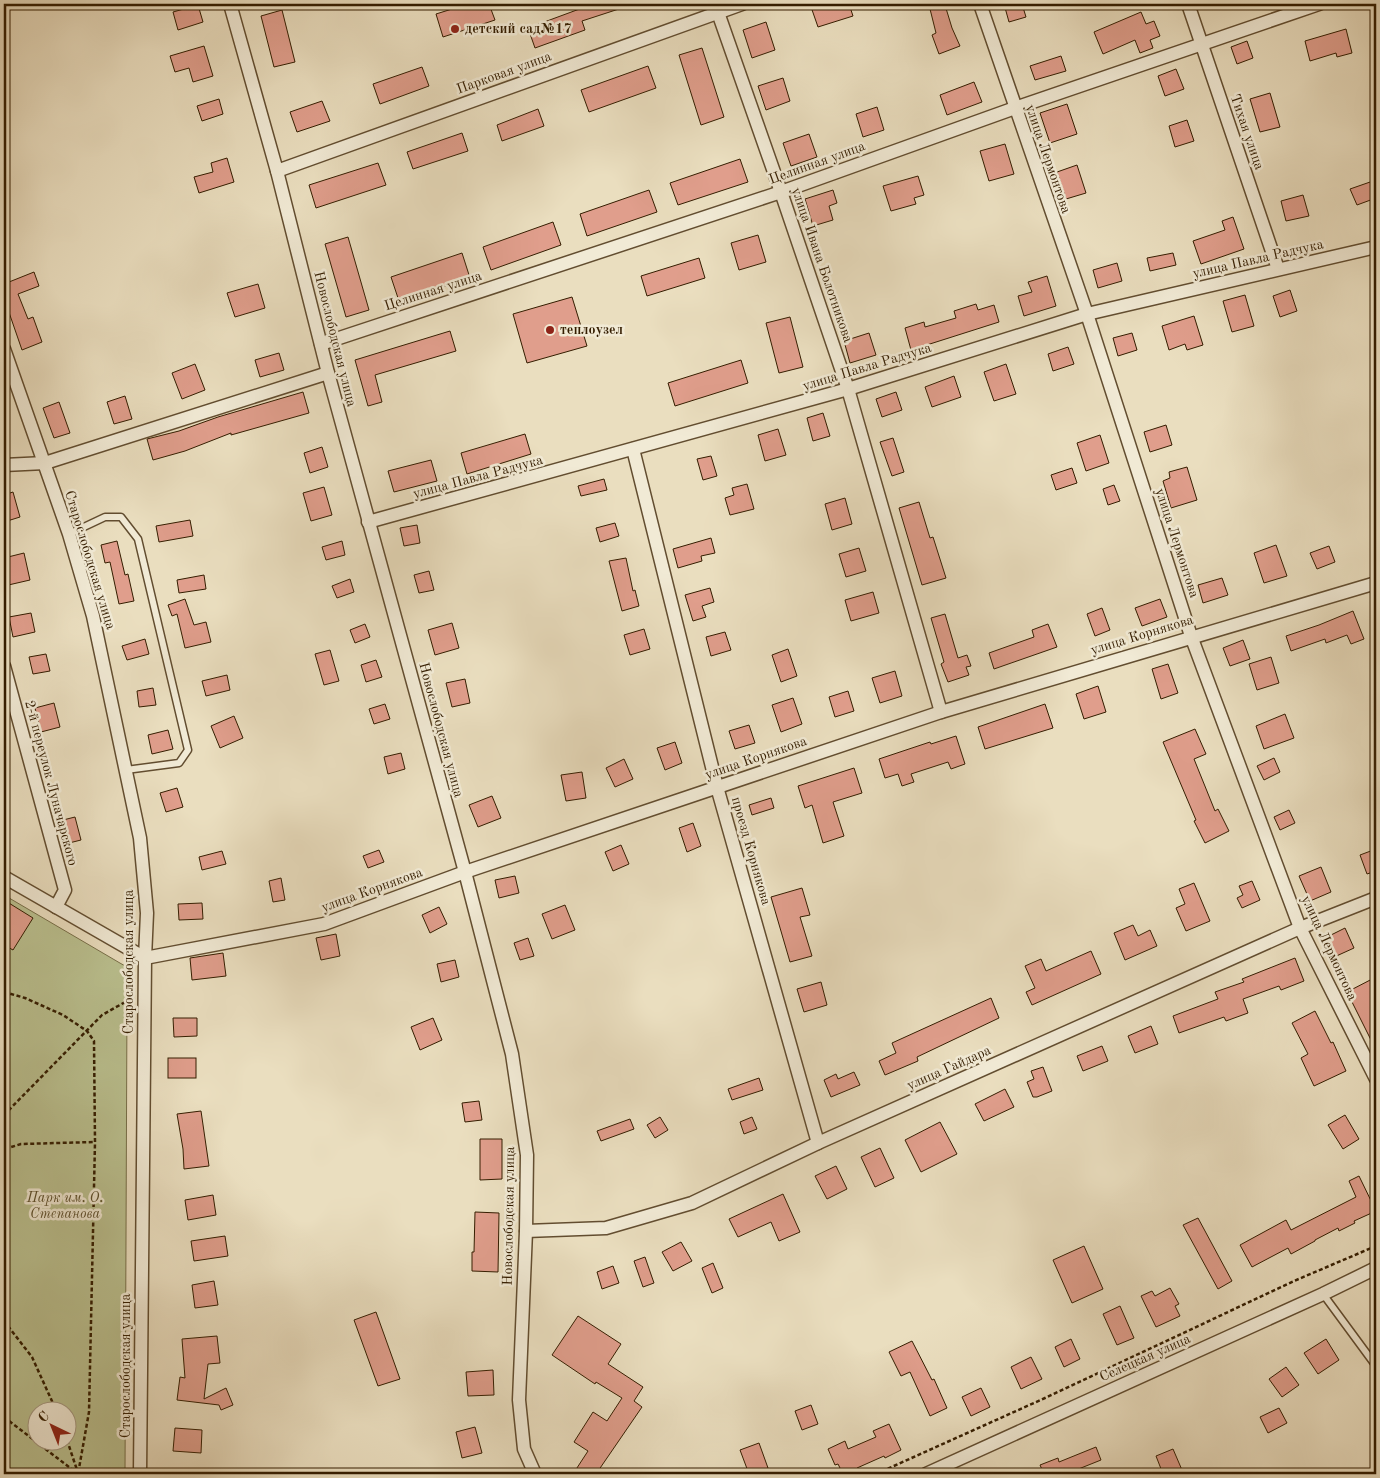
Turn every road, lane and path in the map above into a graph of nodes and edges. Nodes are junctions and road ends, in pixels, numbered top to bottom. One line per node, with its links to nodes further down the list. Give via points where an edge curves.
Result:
1 (230, 4): 9 (street, Новослободская улица)
2 (742, 4): 6 (street, Парковая улица)
3 (980, 4): 8 (street, улица Лермонтова)
4 (1188, 4): 7 (street, Тихая улица)
5 (1319, 4): 7 (street, Целинная улица)
6 (716, 8): 9 (street, Парковая улица); 10 (street, улица Ивана Болотникова)
7 (1201, 44): 8 (street, Целинная улица); 12 (street, Тихая улица)
8 (1015, 108): 10 (street, Целинная улица); 13 (street, улица Лермонтова)
9 (277, 171): 14 (street, Новослободская улица)
10 (781, 192): 14 (street, Целинная улица); 17 (street, улица Ивана Болотникова)
11 (1376, 246): 12 (street, улица Павла Радчука)
12 (1278, 269): 13 (street, улица Павла Радчука)
13 (1087, 314): 17 (street, улица Павла Радчука); 24 (street, улица Лермонтова)
14 (321, 344): 16 (street, Новослободская улица)
15 (4, 349): 19 (street, Старослободская улица)
16 (328, 373): 19 (street); 21 (street, Новослободская улица)
17 (848, 389): 18 (street, улица Павла Радчука); 26 (street, улица Ивана Болотникова)
18 (632, 450): 21 (street, улица Павла Радчука); 28 (street, проезд Корнякова)
19 (45, 463): 20 (street); 22 (street, Старослободская улица)
20 (4, 466)
21 (368, 522): 29 (street, Новослободская улица)
22 (69, 534): 27 (street, Старослободская улица, via 93,616); 27 (lane, via 105,517 122,517 138,539 188,750 179,763)
23 (1376, 583): 24 (street, улица Корнякова)
24 (1191, 636): 26 (street, улица Корнякова); 33 (street, улица Лермонтова)
25 (4, 666): 32 (street, 2-й переулок Луначарского, via 64,890)
26 (941, 712): 28 (street, улица Корнякова)
27 (126, 770): 34 (street, Старослободская улица, via 140,838 147,913)
28 (717, 787): 29 (street, улица Корнякова); 41 (street, проезд Корнякова)
29 (464, 872): 34 (street, улица Корнякова, via 324,924); 44 (street, Новослободская улица, via 512,1054 527,1155)
30 (4, 877): 32 (street)
31 (1376, 898): 33 (street, улица Гайдара)
32 (56, 907): 34 (street)
33 (1300, 928): 38 (street, улица Лермонтова); 41 (street, улица Гайдара)
34 (145, 958): 55 (street, Старослободская улица)
35 (4, 992): 37 (path, via 63,1015)
36 (127, 1001): 37 (path, via 102,1015)
37 (88, 1031): 39 (path); 40 (path, via 94,1042)
38 (1376, 1079)
39 (4, 1115)
40 (95, 1142): 42 (path, via 21,1144); 52 (path, via 89,1412 78,1474)
41 (818, 1143): 44 (street, улица Гайдара, via 692,1204 606,1228)
42 (4, 1148): 43 (path)
43 (4, 1204)
44 (526, 1231): 56 (street, Новослободская улица, via 518,1400 524,1449)
45 (1376, 1246): 57 (path, via 1294,1280)
46 (1376, 1268): 47 (street, Селецкая улица)
47 (1323, 1294): 49 (lane); 53 (street, Селецкая улица)
48 (4, 1321): 50 (path, via 32,1357)
49 (1376, 1366)
50 (51, 1400)
51 (4, 1417): 54 (path)
52 (70, 1450)
53 (944, 1470): 58 (street, Селецкая улица)
54 (78, 1474)
55 (140, 1474)
56 (535, 1474)
57 (876, 1474)
58 (926, 1474)

